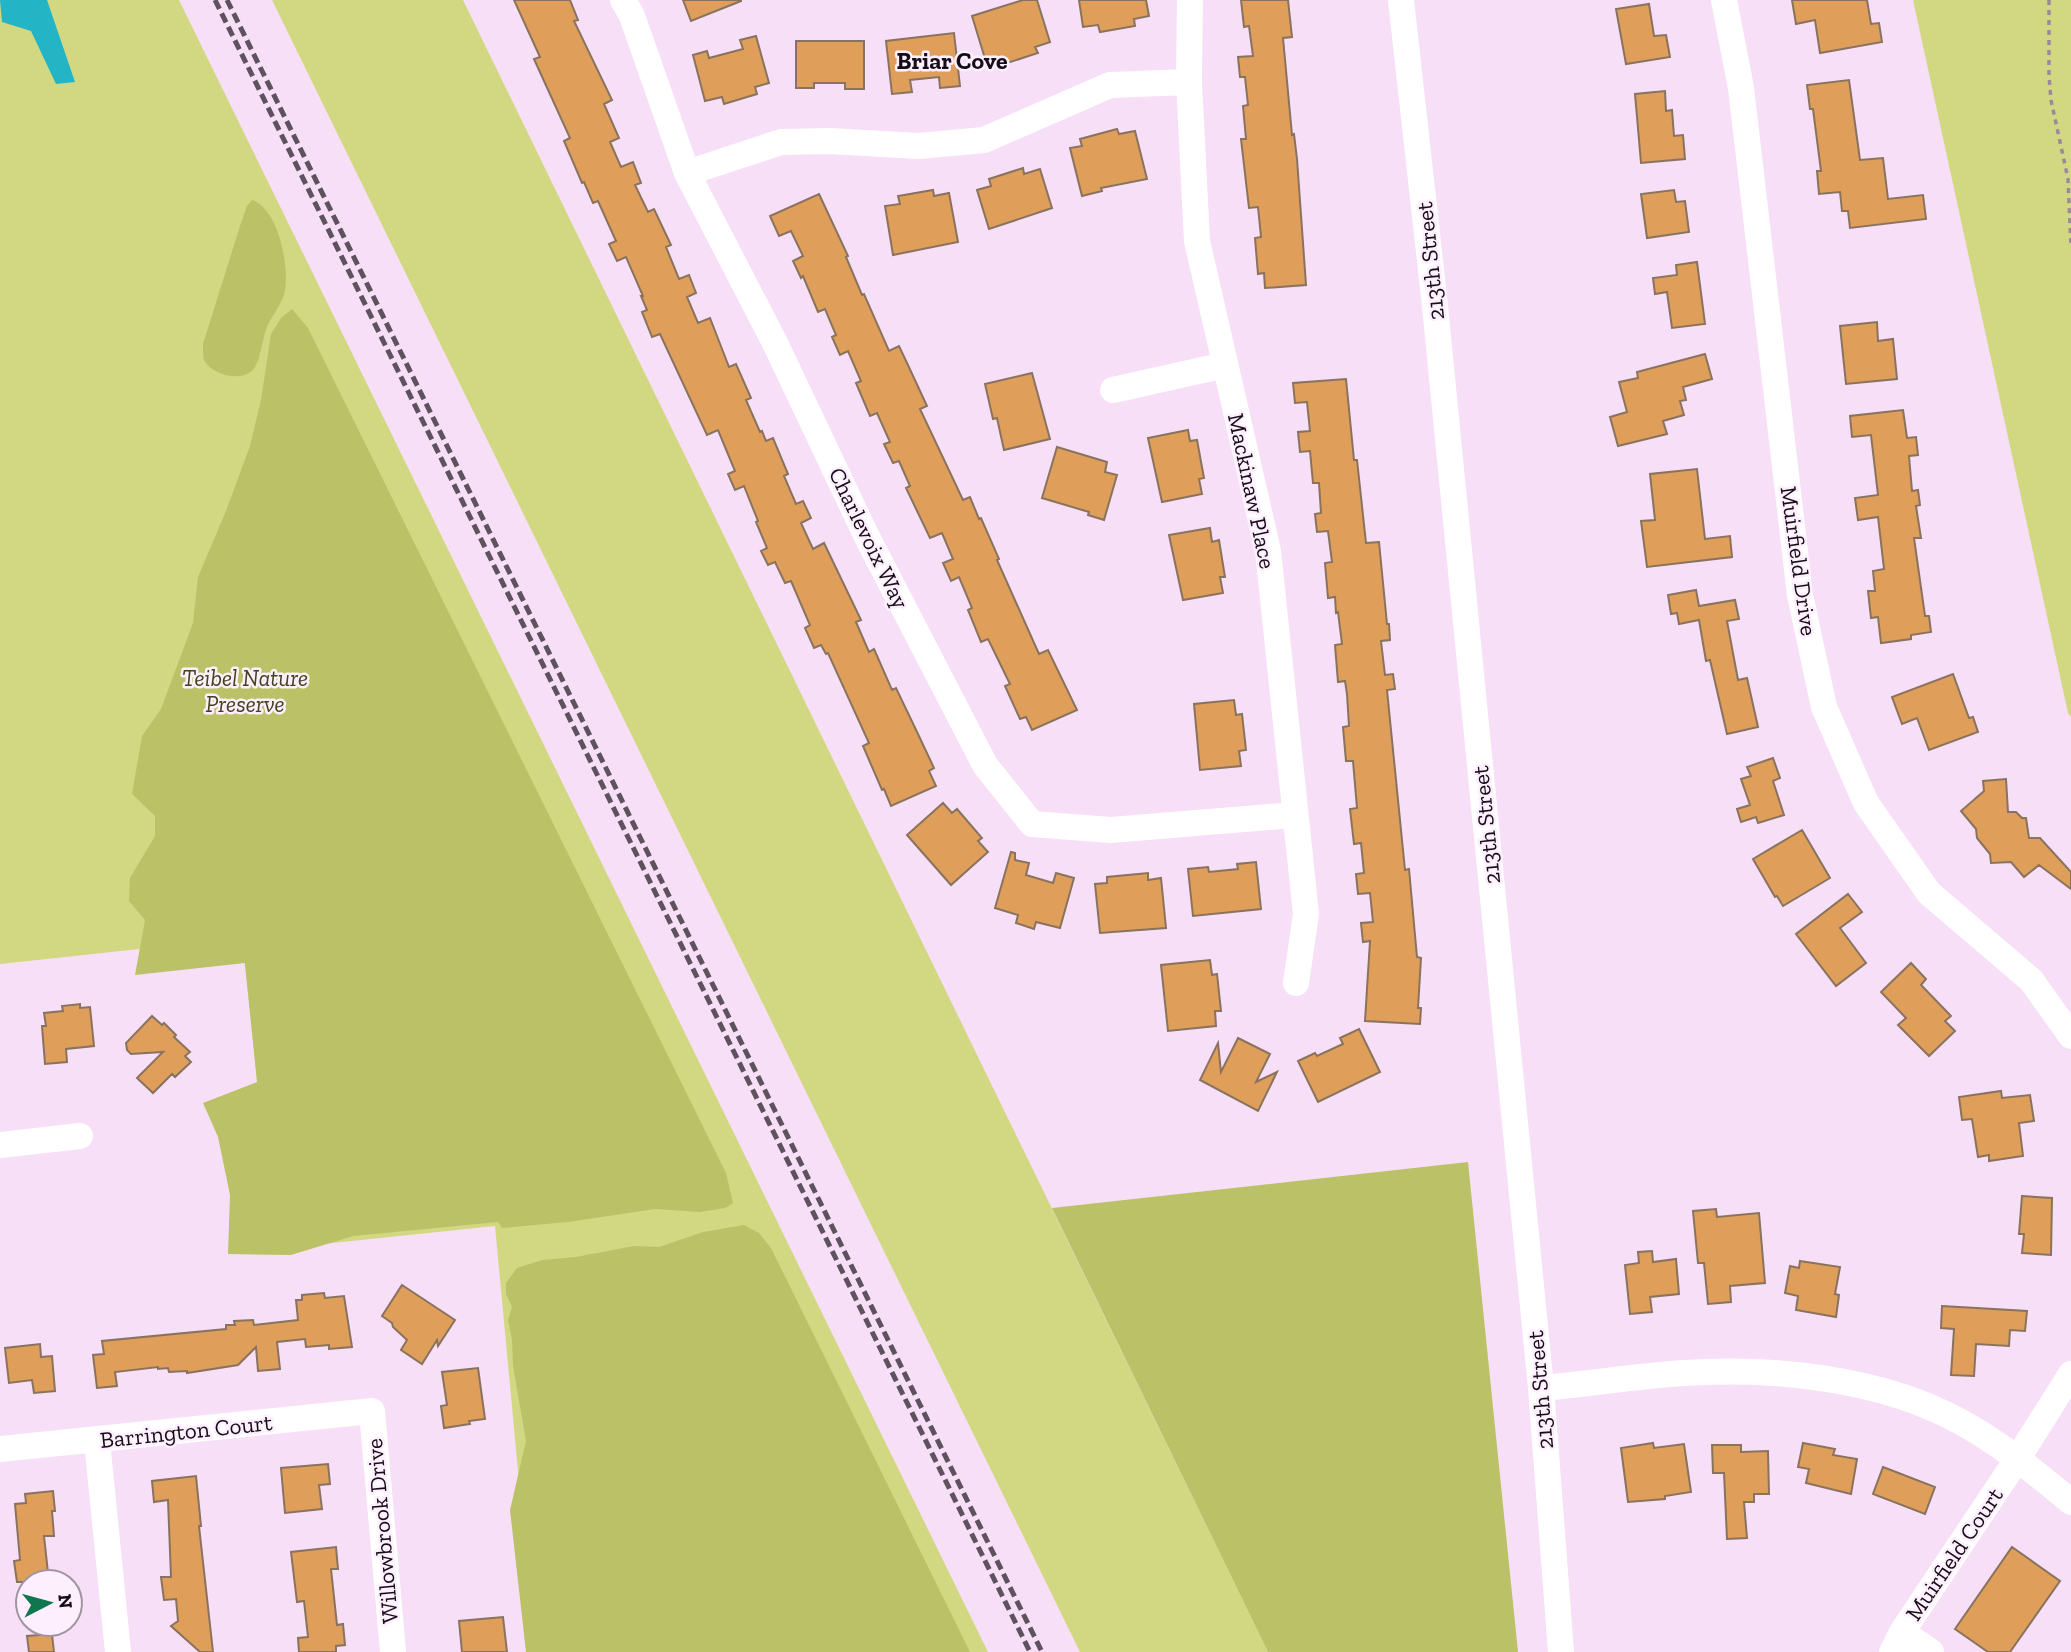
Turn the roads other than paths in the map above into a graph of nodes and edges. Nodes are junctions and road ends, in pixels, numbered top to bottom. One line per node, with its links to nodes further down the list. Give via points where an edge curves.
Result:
1 (623, 0): 6 (street, Charlevoix Way)
2 (1189, 0): 5 (street, Mackinaw Place)
3 (1401, 0): 15 (street, 213th Street)
4 (1724, 0): 11 (street, Muirfield Drive, via 1741,88 1800,595 1824,707 1866,803 1929,893 2031,980)
5 (1189, 82): 6 (street, via 1110,85 984,139 919,146 781,142); 7 (street, Mackinaw Place, via 1197,241)
6 (687, 173): 9 (street, Charlevoix Way, via 985,765 1032,824 1111,830)
7 (1225, 365): 8 (street); 9 (street, Mackinaw Place, via 1268,551)
8 (1112, 390)
9 (1294, 816): 10 (street, Mackinaw Place, via 1306,914)
10 (1296, 983)
11 (2071, 1037)
12 (80, 1136): 13 (street)
13 (0, 1145)
14 (2071, 1374): 19 (street)
15 (1541, 1388): 19 (street, via 1683,1373 1750,1371 1808,1376 1912,1402 1958,1420); 24 (street, 213th Street)
16 (372, 1410): 17 (street, Barrington Court); 23 (street, Willowbrook Drive)
17 (97, 1441): 18 (street, Barrington Court); 22 (street)
18 (0, 1449)
19 (2018, 1458): 20 (street); 21 (street, Muirfield Court)
20 (2071, 1502)
21 (1897, 1642): 25 (street)
22 (118, 1652)
23 (393, 1652)
24 (1561, 1652)
25 (1931, 1652)

